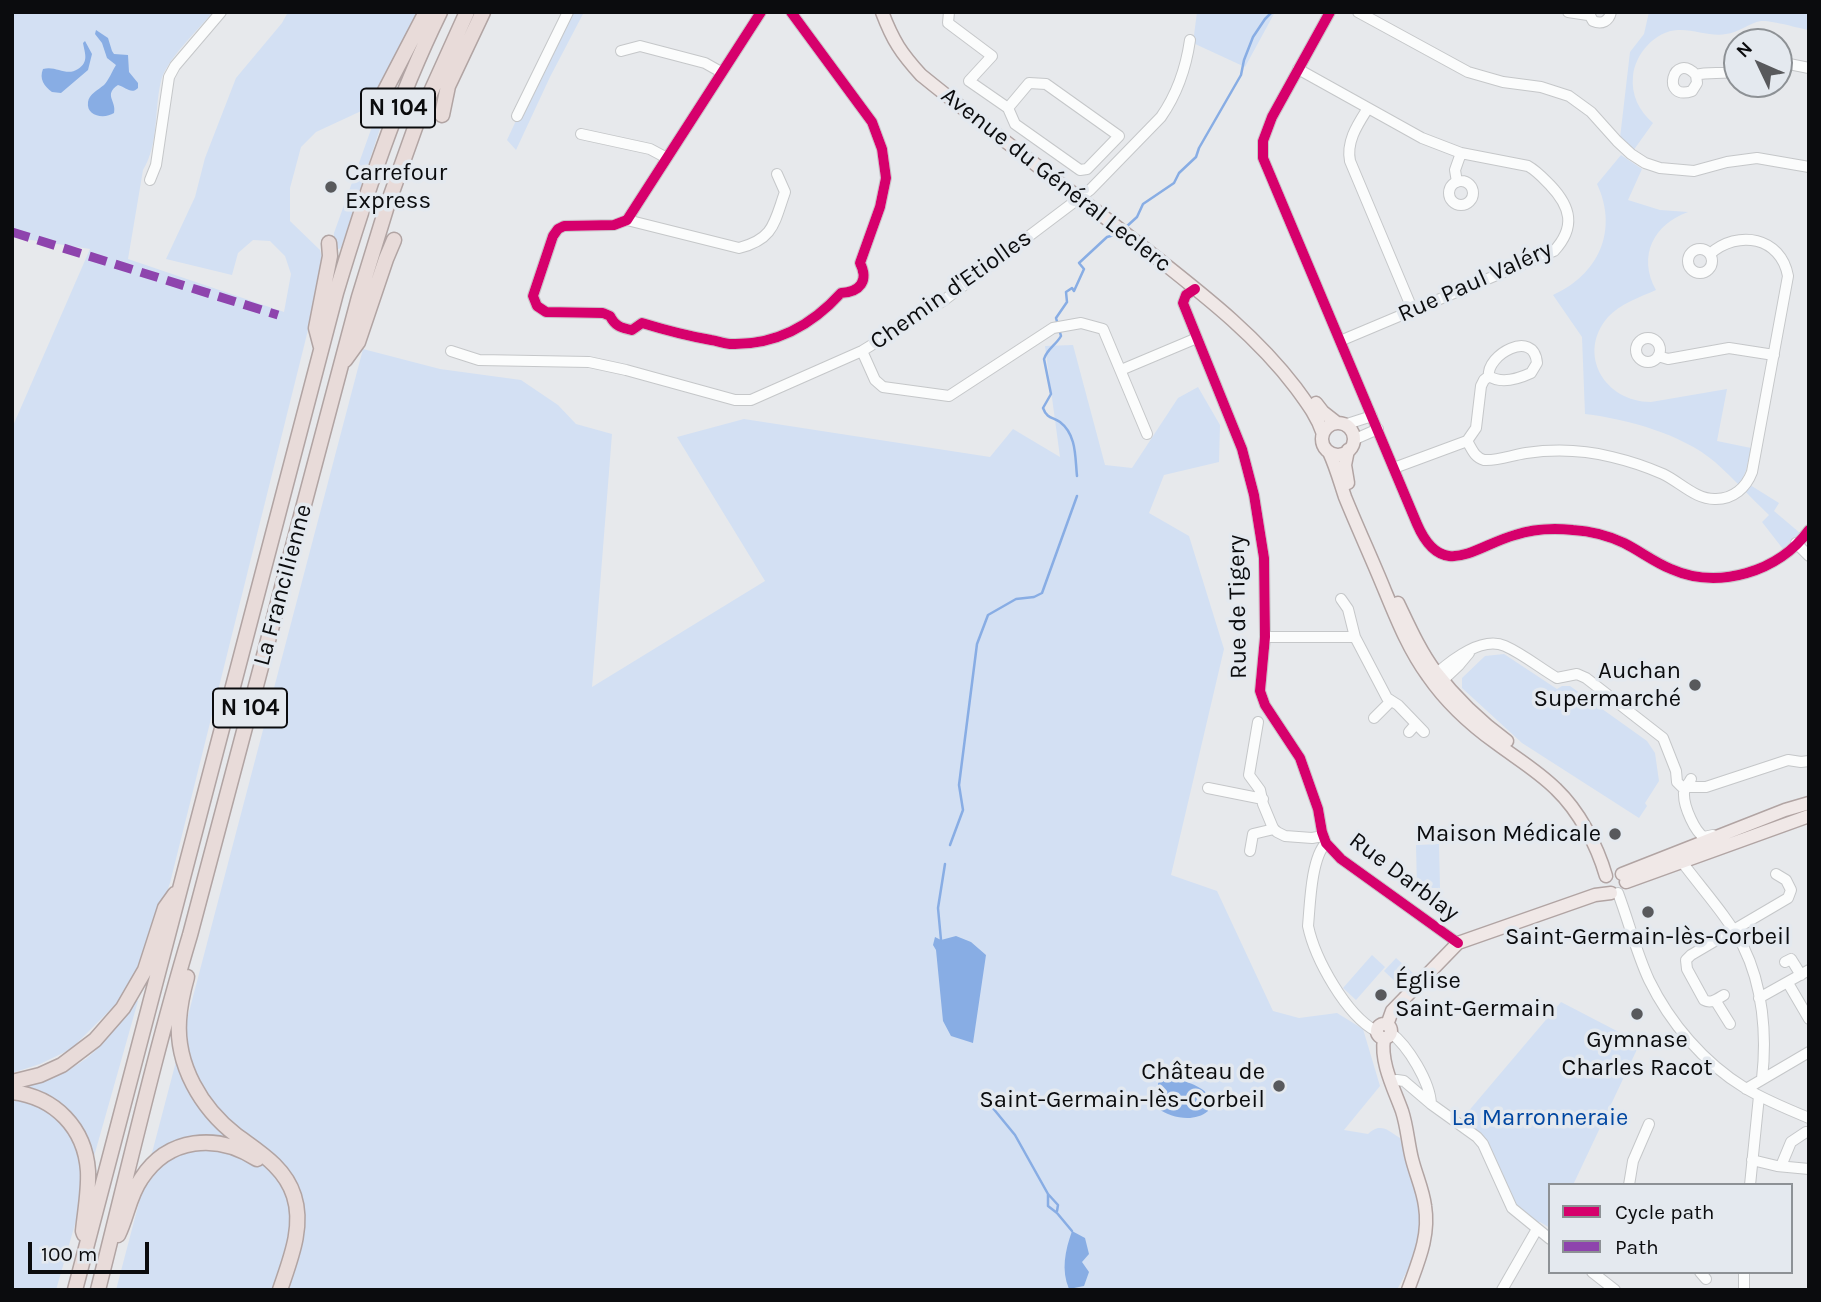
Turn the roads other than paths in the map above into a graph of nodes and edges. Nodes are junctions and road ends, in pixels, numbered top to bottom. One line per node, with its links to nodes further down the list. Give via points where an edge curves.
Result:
1 (221, 12): 33 (street, via 169,77)
2 (426, 12): 25 (highway)
3 (440, 12): 45 (highway, La Francilienne / N 104, via 362,206)
4 (467, 12): 50 (highway, La Francilienne / N 104, via 416,125 386,209)
5 (483, 12): 26 (highway, via 449,86)
6 (568, 12): 27 (street)
7 (761, 12): 20 (street)
8 (791, 12): 36 (street, via 872,122 882,149 886,178 860,263 865,273 862,285 841,293 798,329 765,341 731,344 642,323 632,330 621,328 603,313 546,312 537,306 533,296 558,229)
9 (882, 12): 35 (main road, Avenue du Général Leclerc, via 902,54 921,75)
10 (888, 12): 35 (main road, Avenue du Général Leclerc, via 906,51 925,71)
11 (949, 12): 23 (street, via 948,23 992,56 969,80)
12 (1330, 12): 19 (street)
13 (1358, 12): 31 (street, via 1468,72 1569,96 1645,163 1694,171 1757,158)
14 (1568, 12): 16 (street)
15 (1611, 12): 16 (street, via 1601,23)
16 (1588, 13)
17 (1190, 40): 35 (street, Chemin d'Etiolles, via 1186,66 1168,107)
18 (621, 51): 20 (street, via 640,46 705,63)
19 (1298, 69): 24 (street, Rue Paul Valéry); 44 (street, via 1267,128 1263,158)
20 (721, 72): 30 (street)
21 (1723, 74): 22 (street)
22 (1696, 75)
23 (1008, 108): 23 (street, via 1029,83 1046,85 1119,136 1087,169 1080,170 1015,124)
24 (1368, 108): 29 (street, Rue Paul Valéry); 42 (street, via 1352,139 1350,161)
25 (375, 110)
26 (442, 115)
27 (517, 116)
28 (581, 134): 30 (street, via 650,149)
29 (1461, 153): 34 (street, via 1455,170); 42 (street, Rue Paul Valéry, via 1536,171 1563,201 1568,229 1554,251)
30 (666, 157): 36 (street)
31 (1809, 167)
32 (777, 174): 36 (street, via 785,192 774,226 753,244 739,248)
33 (150, 180)
34 (1457, 182)
35 (1082, 196): 37 (main road, Avenue du Général Leclerc); 47 (street, Chemin d'Etiolles, via 943,301)
36 (626, 220)
37 (1124, 229): 41 (main road, Avenue du Général Leclerc); 54 (main road, Avenue du Général Leclerc, via 1258,334 1323,412)
38 (394, 240): 50 (highway, via 358,342)
39 (329, 243): 45 (highway, via 316,328)
40 (1710, 254): 48 (street, via 1718,247 1749,240 1769,245 1783,260 1788,276)
41 (1195, 289): 43 (street, Rue de Tigery, via 1183,303); 57 (main road, Avenue du Général Leclerc, via 1276,362 1317,416)
42 (1413, 311): 44 (street, Rue Paul Valéry)
43 (1197, 338): 51 (street); 66 (street, Rue de Tigery, via 1242,449 1254,495 1264,558)
44 (1340, 341): 53 (street)
45 (322, 348): 89 (highway, La Francilienne / N 104)
46 (451, 351): 47 (street, Chemin d'Etiolles, via 480,360 589,362 735,400 751,400)
47 (862, 351): 51 (street, via 883,387 949,396 1059,327 1081,323 1103,329)
48 (1774, 355): 49 (street, via 1734,348 1668,359); 58 (street, via 1752,472 1742,489 1724,499 1704,498 1663,475 1613,457 1545,451 1489,461 1476,457)
49 (1658, 356)
50 (342, 363): 91 (highway, La Francilienne / N 104)
51 (1121, 370): 56 (street)
52 (1489, 376): 52 (street, via 1510,380 1531,373 1537,363 1535,353 1525,346 1511,349 1490,366); 58 (street, via 1481,386 1475,431)
53 (1372, 416): 54 (street); 55 (street)
54 (1340, 424): 57 (main road, via 1328,426); 59 (main road, Avenue du Général Leclerc, via 1351,431)
55 (1378, 429): 59 (street); 61 (street)
56 (1147, 434)
57 (1323, 434): 60 (main road, Avenue du Général Leclerc)
58 (1467, 441): 61 (street)
59 (1351, 445): 60 (main road, via 1337,454); 69 (main road, Avenue du Général Leclerc, via 1345,465 1351,494 1400,607)
60 (1329, 452): 69 (main road, Avenue du Général Leclerc, via 1400,626 1415,656)
61 (1394, 468): 63 (street, via 1426,542 1454,557 1521,533 1573,530 1625,543 1683,573 1721,578 1763,568)
62 (1809, 530): 63 (street)
63 (1796, 544): 64 (street)
64 (1809, 556)
65 (1341, 599): 67 (street)
66 (1265, 636): 67 (street); 84 (street, Rue de Tigery, via 1260,691 1300,758)
67 (1355, 638): 70 (street)
68 (1457, 663): 69 (street); 69 (street, via 1451,678); 77 (street, via 1481,645 1503,645 1557,678 1577,674 1662,738 1679,785)
69 (1439, 679): 74 (main road, Avenue du Général Leclerc, via 1464,717); 76 (main road, Avenue du Général Leclerc)
70 (1391, 701): 71 (street); 73 (street)
71 (1374, 718)
72 (1258, 722): 79 (street, via 1249,775)
73 (1417, 729)
74 (1479, 730): 76 (main road, Avenue du Général Leclerc); 88 (main road, Avenue du Général Leclerc, via 1556,789 1583,825)
75 (1809, 761): 77 (street, via 1788,760 1706,787)
76 (1544, 770): 88 (main road, Avenue du Général Leclerc, via 1576,802)
77 (1688, 783): 83 (street, via 1684,798 1696,831 1704,837)
78 (1208, 788): 79 (street)
79 (1263, 799): 82 (street)
80 (1809, 803): 83 (main road)
81 (1809, 817): 86 (main road)
82 (1274, 829): 84 (street, via 1285,836); 85 (street, via 1253,834)
83 (1733, 830): 88 (main road)
84 (1325, 840): 92 (street, Rue Darblay, via 1340,859); 99 (street, via 1316,860 1310,935 1352,1013)
85 (1250, 851)
86 (1682, 862): 88 (main road); 90 (street)
87 (1776, 874): 90 (street, via 1788,883 1789,895)
88 (1614, 882): 92 (main road); 104 (street, via 1649,979 1669,1015 1712,1063)
89 (180, 887): 103 (highway, via 165,908 145,970 123,1008 71,1059 40,1075); 119 (highway, La Francilienne / N 104)
90 (1733, 930): 96 (street, via 1750,962); 98 (street, via 1686,960 1686,969 1702,997 1709,1002 1719,998)
91 (190, 935): 120 (highway, La Francilienne / N 104); 125 (highway, via 193,952 181,999 179,1037 193,1086 227,1128 272,1162 294,1195 296,1236)
92 (1463, 941): 99 (main road, via 1391,1011)
93 (1786, 962): 94 (street, via 1791,959)
94 (1805, 973): 95 (street)
95 (1788, 983): 96 (street); 97 (street)
96 (1759, 998): 101 (street, via 1764,1033)
97 (1809, 1019)
98 (1730, 1024)
99 (1384, 1032): 102 (main road, via 1382,1048); 107 (street, via 1396,1037 1415,1062 1430,1093)
100 (1809, 1052): 101 (street)
101 (1762, 1079): 104 (street)
102 (1391, 1081): 107 (street, via 1404,1081); 126 (main road, via 1425,1203 1426,1233)
103 (12, 1082)
104 (1746, 1088): 106 (street)
105 (12, 1093): 119 (highway, via 47,1102 72,1124 86,1153 88,1193 83,1231)
106 (1759, 1096): 108 (street); 111 (street)
107 (1430, 1104): 116 (street, via 1483,1144 1512,1208)
108 (1809, 1118)
109 (1649, 1124): 114 (street)
110 (1806, 1132): 112 (street, via 1791,1142)
111 (1752, 1160): 112 (street); 115 (street)
112 (1781, 1166): 113 (street)
113 (1809, 1169)
114 (1629, 1183)
115 (1750, 1183)
116 (1536, 1229): 117 (street); 118 (street); 127 (street)
117 (1548, 1231)
118 (1548, 1238)
119 (87, 1243): 122 (highway, La Francilienne / N 104)
120 (108, 1247): 123 (highway, La Francilienne / N 104); 124 (highway, via 120,1233 132,1195 151,1165 181,1147 219,1143 263,1163 287,1197 291,1229)
121 (1595, 1274): 128 (street)
122 (75, 1290)
123 (98, 1290)
124 (273, 1290)
125 (281, 1290)
126 (1408, 1290)
127 (1502, 1290)
128 (1615, 1290)

